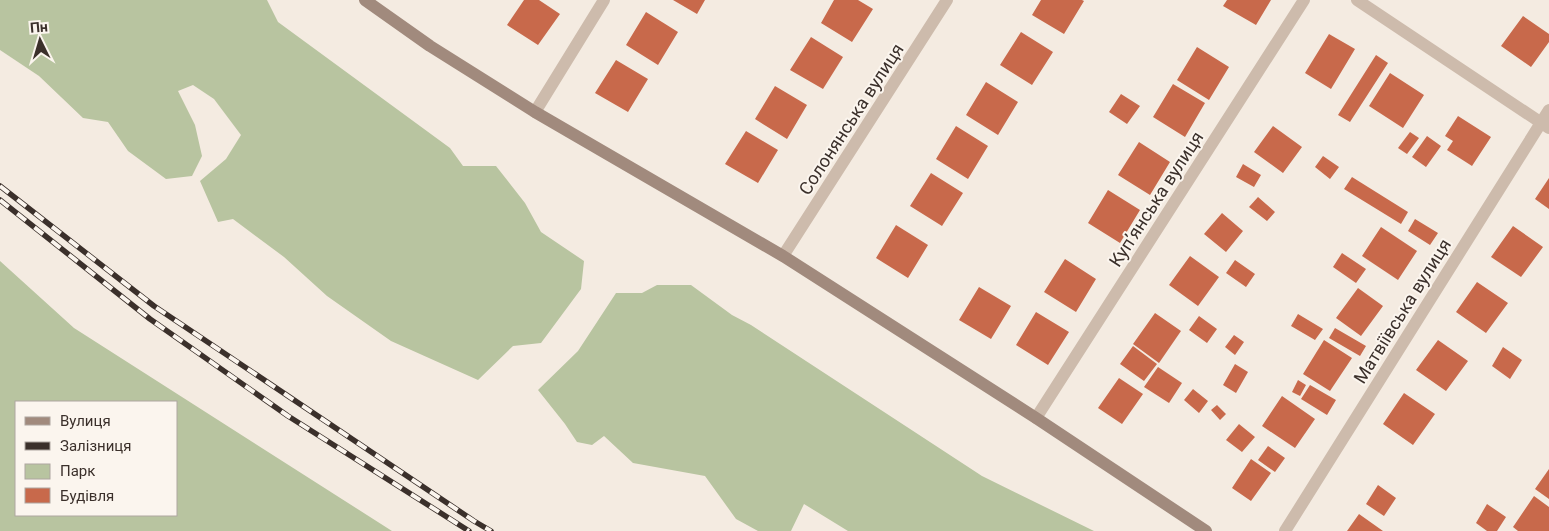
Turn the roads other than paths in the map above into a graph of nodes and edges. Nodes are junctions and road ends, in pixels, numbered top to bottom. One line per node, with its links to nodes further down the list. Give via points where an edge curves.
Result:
1 (365, 0): 7 (street, via 430,46)
2 (604, 0): 7 (street)
3 (947, 0): 9 (street, Солонянська вулиця)
4 (1304, 0): 10 (street, Купʼянська вулиця)
5 (1357, 0): 8 (street)
6 (1549, 110): 8 (street, Матвіївська вулиця)
7 (535, 112): 9 (street)
8 (1545, 126): 12 (street, Матвіївська вулиця)
9 (783, 256): 10 (street)
10 (1036, 418): 11 (street)
11 (1206, 531)
12 (1285, 531)

